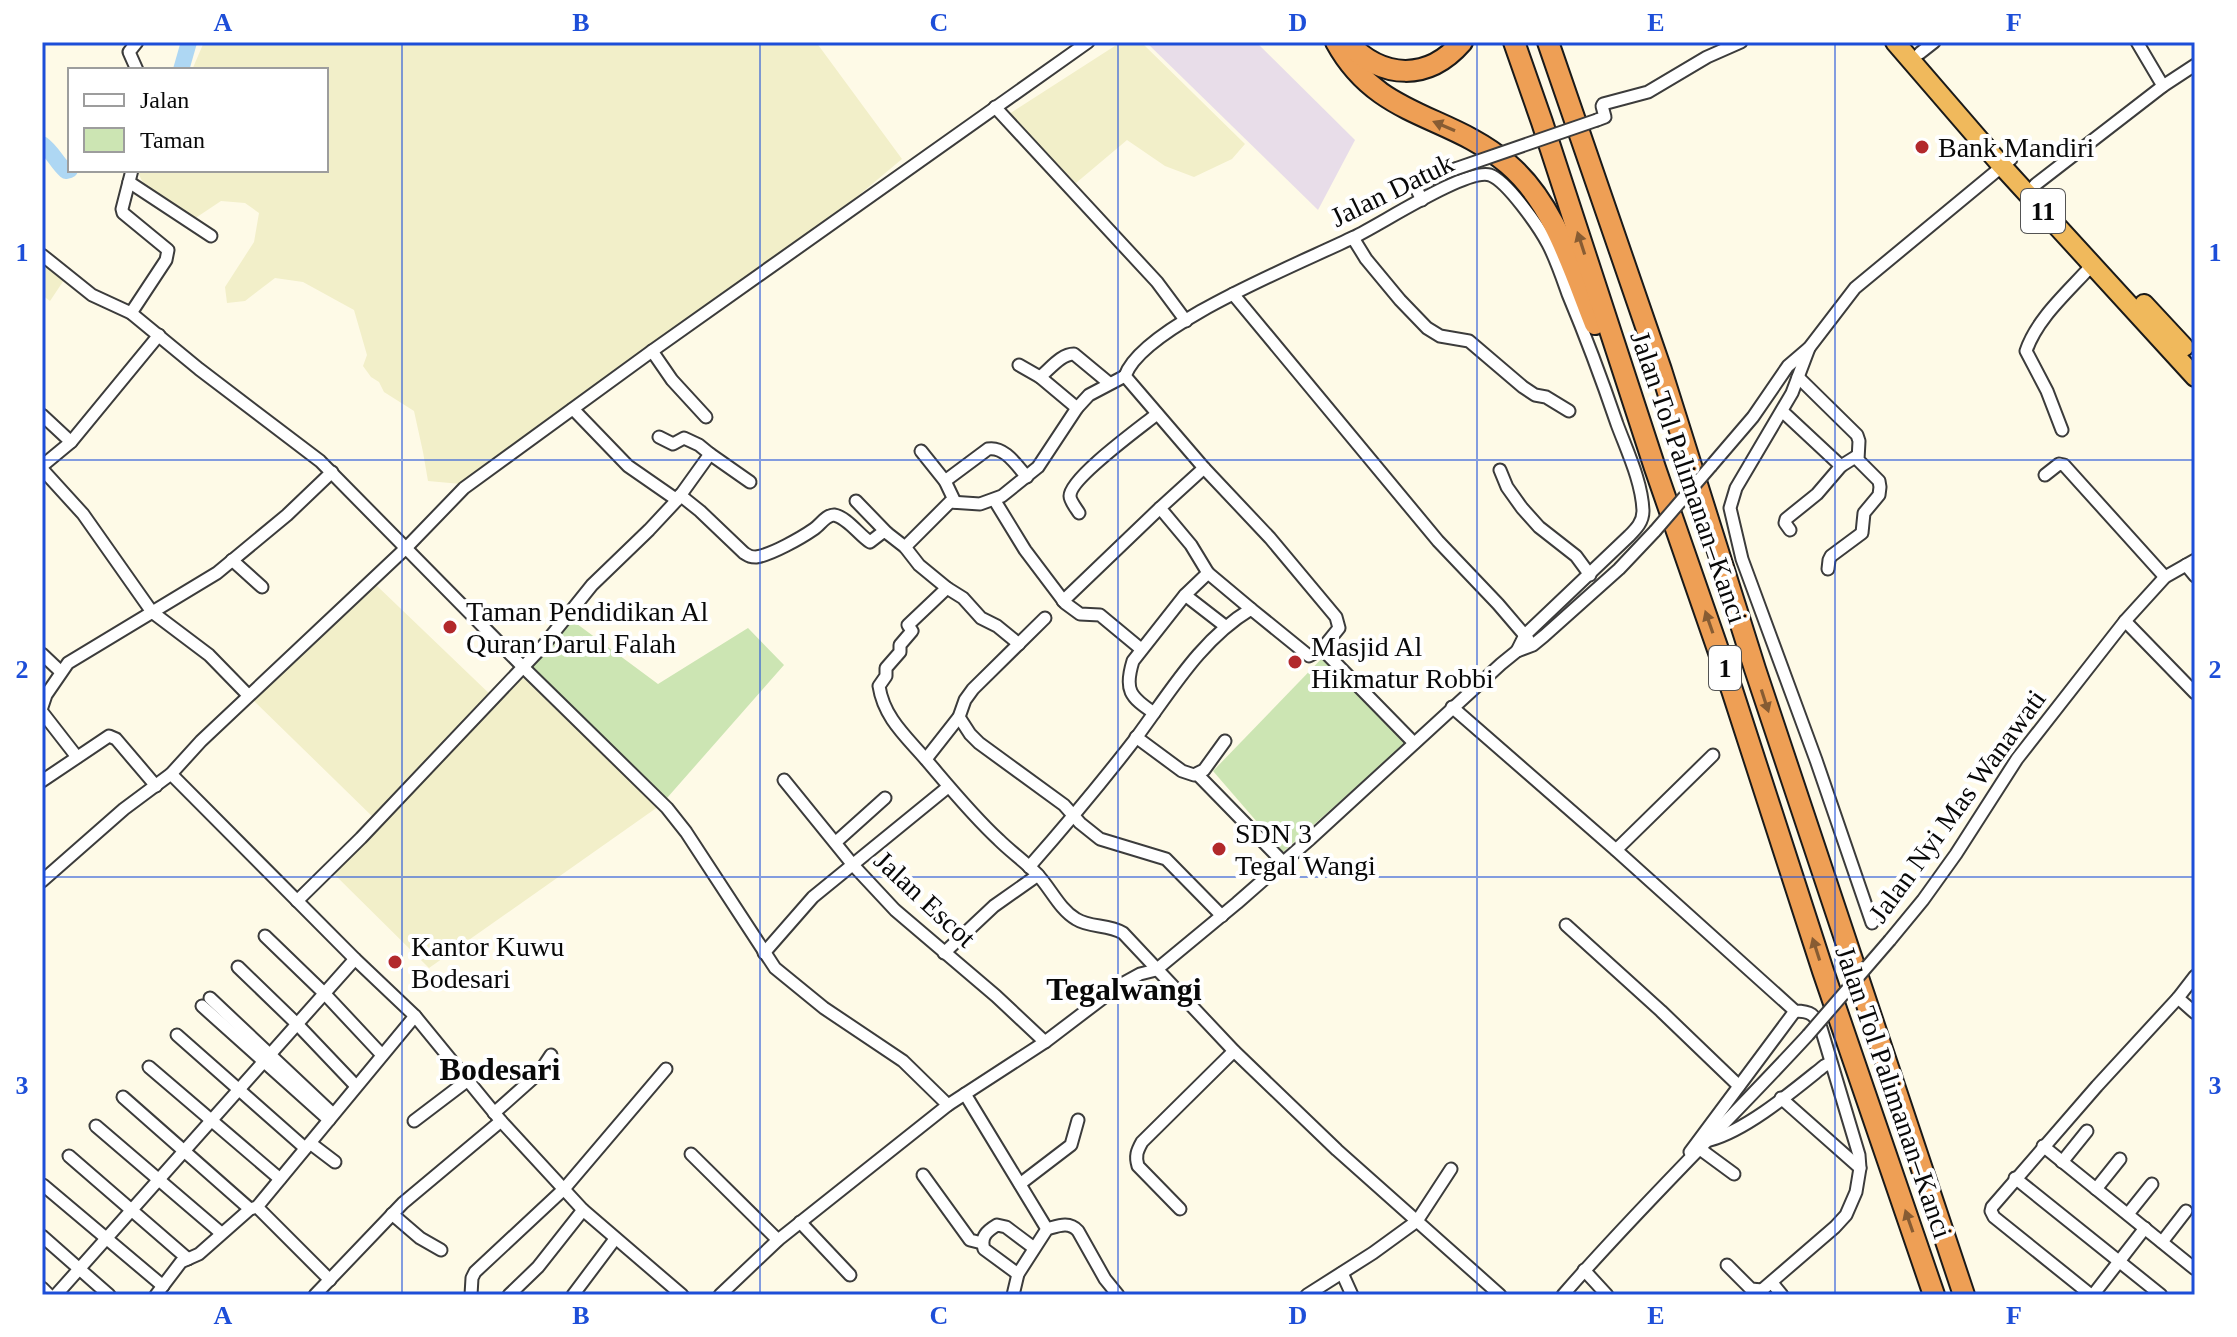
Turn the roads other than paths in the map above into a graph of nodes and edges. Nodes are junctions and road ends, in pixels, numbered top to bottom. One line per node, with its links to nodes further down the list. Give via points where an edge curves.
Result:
1 (137, 42): 11 (street)
2 (1088, 42): 16 (street)
3 (1336, 42): 54 (highway, one-way to 3, via 1562,245 1532,190 1484,146 1381,94 1348,62)
4 (1347, 42): 5 (highway, via 1373,64 1400,71 1442,61)
5 (1462, 42)
6 (1514, 42): 54 (highway, Jalan Tol Palimanan–Kanci / 1, one-way to 6)
7 (1548, 42): 236 (highway, Jalan Tol Palimanan–Kanci / 1, one-way to 236)
8 (1741, 42): 20 (street, bridge, via 1648,92 1603,104 1605,117 1420,182)
9 (1895, 42): 12 (highway, 11)
10 (2137, 42): 15 (street)
11 (126, 47): 14 (street)
12 (1923, 55): 17 (highway, 11)
13 (2195, 65): 15 (street)
14 (136, 68)
15 (2163, 86): 19 (street)
16 (995, 107): 27 (street, via 1157,282); 30 (street)
17 (2007, 163): 19 (highway, 11); 24 (highway, 11); 29 (street, via 1855,288)
18 (131, 176): 21 (street); 26 (street, via 123,213 168,250)
19 (2035, 185): 31 (highway, 11)
20 (1422, 200): 22 (street, Jalan Datuk); 75 (street, Jalan Datuk, via 1459,181 1489,175 1505,185 1548,244 1596,364 1642,504 1639,525)
21 (211, 236)
22 (1353, 238): 25 (street, Jalan Datuk); 40 (street, via 1427,328 1469,341 1523,387)
23 (42, 255): 26 (street, via 92,295)
24 (2092, 265): 36 (highway, 11); 45 (street, via 2040,325 2026,351)
25 (1233, 294): 27 (street, Jalan Datuk); 87 (street, via 1438,541)
26 (131, 313): 28 (street)
27 (1186, 321): 33 (street, Jalan Datuk, via 1141,353)
28 (159, 335): 47 (street); 56 (street)
29 (1809, 348): 35 (street); 87 (street, bridge, via 1788,366 1753,417 1619,569)
30 (652, 351): 39 (street); 44 (street)
31 (2195, 358)
32 (1019, 365): 34 (street)
33 (1125, 376): 37 (street); 42 (street)
34 (1040, 377): 37 (street, via 1074,354); 38 (street)
35 (1798, 377): 41 (street); 50 (street, via 1857,435)
36 (2195, 377)
37 (1109, 383): 38 (street)
38 (1077, 408): 58 (street)
39 (573, 409): 61 (street, via 628,466); 70 (street, via 464,488)
40 (1569, 411)
41 (1782, 411): 51 (street); 122 (street, via 1736,488 1731,519)
42 (1155, 412): 53 (street); 66 (street, via 1075,486 1070,499)
43 (42, 415): 47 (street)
44 (706, 417)
45 (2062, 430)
46 (659, 437): 49 (street, via 673,444 684,438)
47 (71, 442): 52 (street)
48 (921, 451): 59 (street)
49 (710, 454): 60 (street); 61 (street)
50 (1857, 456): 51 (street); 73 (street, via 1879,481 1879,495 1864,513 1862,533 1831,556)
51 (1841, 466): 67 (street, via 1786,519)
52 (42, 467): 83 (street, via 83,514)
53 (1204, 468): 65 (street); 90 (street, via 1336,617 1339,628)
54 (1655, 468): 235 (highway, Jalan Tol Palimanan–Kanci / 1, one-way to 54)
55 (1500, 470): 75 (street, via 1522,508)
56 (332, 472): 70 (street); 71 (street)
57 (2045, 475): 77 (street, via 2064,465)
58 (1027, 477): 59 (street, via 996,447); 63 (street)
59 (945, 481): 64 (street)
60 (750, 482)
61 (679, 497): 68 (street, via 750,556 771,552 830,516 836,515 870,542); 92 (street, via 592,585)
62 (856, 501): 68 (street)
63 (995, 501): 64 (street); 81 (street)
64 (955, 502): 69 (street, via 942,508)
65 (1160, 508): 74 (street); 81 (street)
66 (1079, 513)
67 (1790, 530)
68 (887, 533): 69 (street)
69 (905, 547): 79 (street)
70 (406, 548): 92 (street); 95 (street)
71 (232, 560): 78 (street); 83 (street)
72 (2190, 562): 76 (street); 77 (street, Jalan Nyi Mas Wanawati)
73 (1828, 569)
74 (1208, 573): 80 (street); 82 (street)
75 (1590, 575): 87 (street, Jalan Datuk)
76 (2195, 576)
77 (2165, 577): 85 (street, Jalan Nyi Mas Wanawati)
78 (262, 587)
79 (947, 588): 88 (street); 105 (street, via 908,625 912,631 879,689 888,715)
80 (1185, 595): 86 (street); 89 (street)
81 (1063, 601): 89 (street, via 1080,614 1100,615)
82 (1251, 609): 86 (street); 90 (street, via 1305,655)
83 (152, 612): 93 (street); 95 (street, via 209,655)
84 (1045, 618): 88 (street)
85 (2125, 621): 94 (street); 162 (street, Jalan Nyi Mas Wanawati, bridge, via 2026,746 1923,900 1808,1035)
86 (1225, 626): 98 (street)
87 (1529, 640): 96 (street)
88 (1019, 644): 99 (street, via 973,689)
89 (1141, 649): 98 (street, via 1133,661 1129,691)
90 (1322, 649): 102 (street)
91 (42, 654): 93 (street)
92 (523, 667): 120 (street); 125 (street, via 667,808)
93 (61, 672): 97 (street)
94 (2195, 693)
95 (248, 695): 106 (street)
96 (1452, 707): 102 (street); 115 (street)
97 (42, 709): 104 (street)
98 (1154, 713): 100 (street)
99 (959, 717): 105 (street); 113 (street, via 979,743)
100 (1136, 737): 107 (street, via 1182,771); 113 (street)
101 (1225, 741): 107 (street)
102 (1414, 743): 116 (street)
103 (1713, 755): 115 (street)
104 (77, 757): 108 (street); 110 (street, via 113,737)
105 (926, 759): 111 (street)
106 (171, 774): 110 (street); 120 (street)
107 (1197, 774): 116 (street)
108 (42, 780)
109 (784, 780): 114 (street, Jalan Escot)
110 (156, 786): 119 (street)
111 (948, 787): 117 (street); 118 (street)
112 (885, 798): 114 (street)
113 (1074, 815): 118 (street); 121 (street, via 1100,839 1166,859)
114 (836, 842): 117 (street, Jalan Escot)
115 (1616, 850): 134 (street)
116 (1283, 862): 121 (street)
117 (853, 865): 125 (street, via 813,897); 126 (street, Jalan Escot)
118 (1033, 871): 126 (street); 129 (street, via 1075,918 1123,933)
119 (42, 881)
120 (297, 901): 127 (street)
121 (1222, 916): 129 (street)
122 (1872, 923)
123 (1566, 925): 149 (street)
124 (265, 936): 131 (street)
125 (764, 953): 154 (street, via 794,985 903,1061)
126 (944, 953): 139 (street, Jalan Escot)
127 (355, 959): 131 (street); 136 (street)
128 (238, 967): 137 (street)
129 (1156, 970): 139 (street, via 1120,985); 140 (street)
130 (2195, 976): 132 (street)
131 (324, 993): 137 (street); 141 (street)
132 (2178, 998): 135 (street); 164 (street)
133 (206, 1002): 143 (street)
134 (1795, 1011): 144 (street, via 1816,1016); 149 (street)
135 (2195, 1013)
136 (415, 1016): 141 (street); 147 (street)
137 (297, 1024): 143 (street); 148 (street)
138 (177, 1035): 150 (street)
139 (1045, 1042): 151 (street)
140 (1234, 1051): 187 (street, via 1138,1149 1138,1166); 192 (street)
141 (382, 1055): 148 (street)
142 (551, 1055): 156 (street)
143 (266, 1058): 150 (street); 155 (street)
144 (1830, 1063): 153 (street); 172 (street)
145 (149, 1067): 158 (street)
146 (666, 1069): 183 (street)
147 (468, 1080): 156 (street); 159 (street)
148 (356, 1086): 155 (street)
149 (1739, 1086): 174 (street)
150 (238, 1091): 158 (street); 163 (street)
151 (965, 1094): 154 (street); 180 (street)
152 (123, 1097): 166 (street)
153 (1781, 1098): 162 (street, via 1744,1126); 172 (street)
154 (948, 1105): 193 (street)
155 (331, 1117): 163 (street)
156 (498, 1117): 183 (street); 190 (street)
157 (1078, 1120): 180 (street, via 1071,1145)
158 (211, 1121): 166 (street); 179 (street)
159 (414, 1121)
160 (96, 1126): 178 (street)
161 (2087, 1131): 171 (street)
162 (1709, 1140): 165 (street, Jalan Nyi Mas Wanawati)
163 (308, 1145): 170 (street); 179 (street)
164 (2043, 1146): 171 (street); 177 (street)
165 (1700, 1149): 174 (street, Jalan Nyi Mas Wanawati); 175 (street)
166 (185, 1151): 178 (street); 185 (street)
167 (691, 1154): 200 (street)
168 (69, 1156): 186 (street)
169 (2120, 1159): 184 (street)
170 (335, 1162)
171 (2062, 1162): 184 (street)
172 (1860, 1168): 215 (street, via 1846,1215)
173 (1451, 1169): 192 (street)
174 (1678, 1169): 210 (street, Jalan Nyi Mas Wanawati)
175 (1734, 1174)
176 (923, 1175): 202 (street, via 970,1240)
177 (2015, 1178): 206 (street); 237 (street, via 1992,1207 1994,1217)
178 (158, 1179): 186 (street); 196 (street)
179 (280, 1179): 185 (street)
180 (1020, 1184): 195 (street)
181 (2152, 1184): 191 (street)
182 (43, 1185): 198 (street)
183 (564, 1189): 188 (street); 224 (street, via 475,1272)
184 (2096, 1189): 191 (street)
185 (254, 1208): 196 (street); 214 (street)
186 (131, 1209): 198 (street); 205 (street)
187 (1180, 1209)
188 (583, 1210): 199 (street); 218 (street)
189 (2186, 1211): 201 (street)
190 (392, 1214): 204 (street); 214 (street)
191 (2128, 1214): 194 (street)
192 (1417, 1221): 211 (street); 219 (street)
193 (800, 1222): 200 (street); 213 (street)
194 (2145, 1228): 201 (street); 206 (street)
195 (1047, 1229): 203 (street); 229 (street, via 1075,1227)
196 (221, 1233): 205 (street)
197 (42, 1236): 208 (street)
198 (106, 1238): 208 (street); 217 (street)
199 (615, 1239): 225 (street); 226 (street)
200 (778, 1240): 227 (street)
201 (2162, 1242): 209 (street)
202 (982, 1243): 203 (street, via 997,1225); 212 (street)
203 (1034, 1248): 212 (street)
204 (441, 1250)
205 (188, 1259): 217 (street)
206 (2119, 1262): 237 (street); 238 (street)
207 (1727, 1265): 215 (street, via 1755,1291)
208 (78, 1268): 221 (street); 222 (street)
209 (2195, 1269)
210 (1584, 1270): 232 (street, Jalan Nyi Mas Wanawati); 233 (street)
211 (1342, 1273): 230 (street); 231 (street)
212 (1018, 1274): 228 (street)
213 (850, 1275)
214 (330, 1280): 223 (street)
215 (1772, 1283): 234 (street)
216 (42, 1288): 220 (street)
217 (159, 1291)
218 (518, 1293)
219 (1497, 1294)
220 (49, 1295)
221 (56, 1295)
222 (109, 1295)
223 (315, 1295)
224 (471, 1295)
225 (573, 1295)
226 (682, 1295)
227 (720, 1295)
228 (1013, 1295)
229 (1118, 1295)
230 (1307, 1295)
231 (1352, 1295)
232 (1563, 1295)
233 (1607, 1295)
234 (1782, 1295)
235 (1934, 1295)
236 (1964, 1295)
237 (2092, 1295)
238 (2161, 1295)

